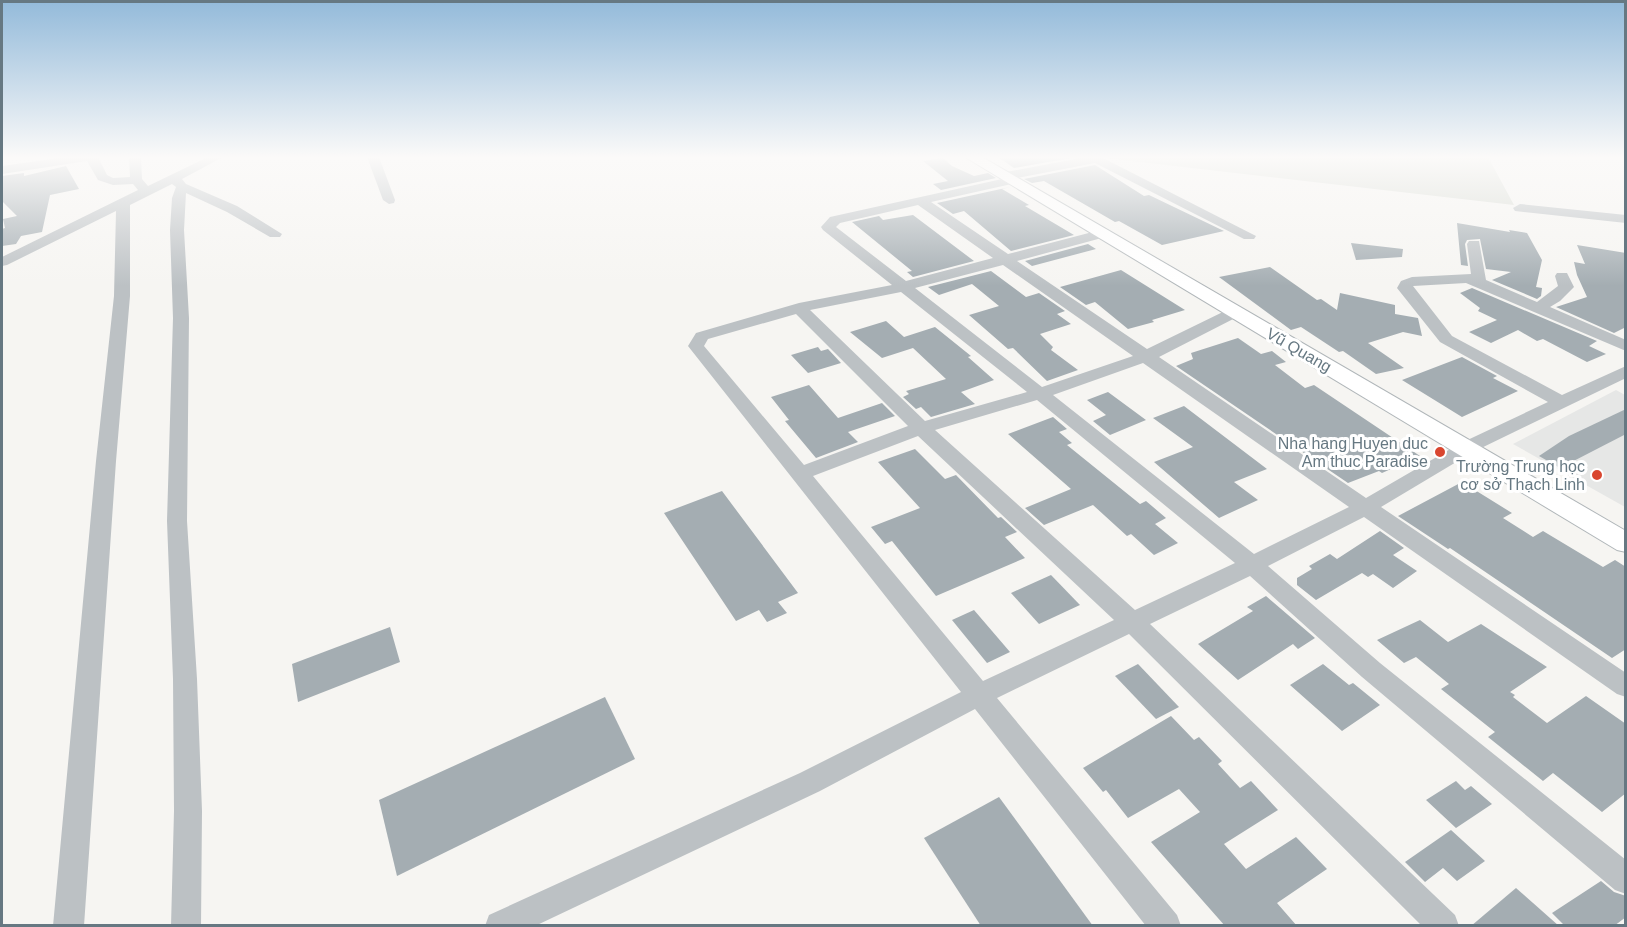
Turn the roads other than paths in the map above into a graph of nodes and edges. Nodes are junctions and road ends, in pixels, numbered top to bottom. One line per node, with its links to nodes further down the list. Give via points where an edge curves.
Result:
1 (127, 200): 7 (street)
2 (178, 200): 40 (street, via 181,318 177,521 188,811)
3 (215, 200): 11 (street)
4 (1047, 200): 10 (main road, Vũ Quang)
5 (1178, 200): 12 (street)
6 (920, 201): 16 (street); 20 (street, via 835,220 828,227)
7 (123, 202): 14 (street); 39 (street, via 122,296)
8 (1520, 208): 9 (street)
9 (1626, 219)
10 (1104, 233): 16 (street); 23 (main road, Vũ Quang)
11 (274, 234)
12 (1249, 236)
13 (1474, 244): 19 (street)
14 (25, 251): 15 (street); 17 (street)
15 (2, 252)
16 (1004, 260): 20 (street); 25 (street)
17 (2, 262)
18 (1562, 276): 21 (street, via 1566,287)
19 (1479, 281): 21 (street); 28 (street, via 1455,277 1412,281 1405,288 1446,339)
20 (903, 286): 22 (street); 27 (street)
21 (1539, 307): 24 (street)
22 (799, 309): 29 (street); 31 (street, via 702,336 696,346)
23 (1234, 312): 25 (street); 30 (main road, Vũ Quang)
24 (1626, 346)
25 (1144, 357): 27 (street); 32 (street)
26 (1626, 371): 28 (street)
27 (1040, 394): 29 (street); 34 (street)
28 (1562, 402): 30 (street)
29 (921, 428): 31 (street); 35 (street)
30 (1466, 448): 32 (street); 33 (main road, Vũ Quang)
31 (800, 474): 37 (street)
32 (1366, 507): 34 (street); 36 (street)
33 (1626, 543)
34 (1252, 565): 35 (street); 38 (street, via 1371,670)
35 (1132, 622): 37 (street); 43 (street)
36 (1626, 687)
37 (979, 695): 41 (street, via 810,782); 42 (street)
38 (1626, 879)
39 (68, 926)
40 (186, 926)
41 (500, 926)
42 (1166, 926)
43 (1444, 926)

